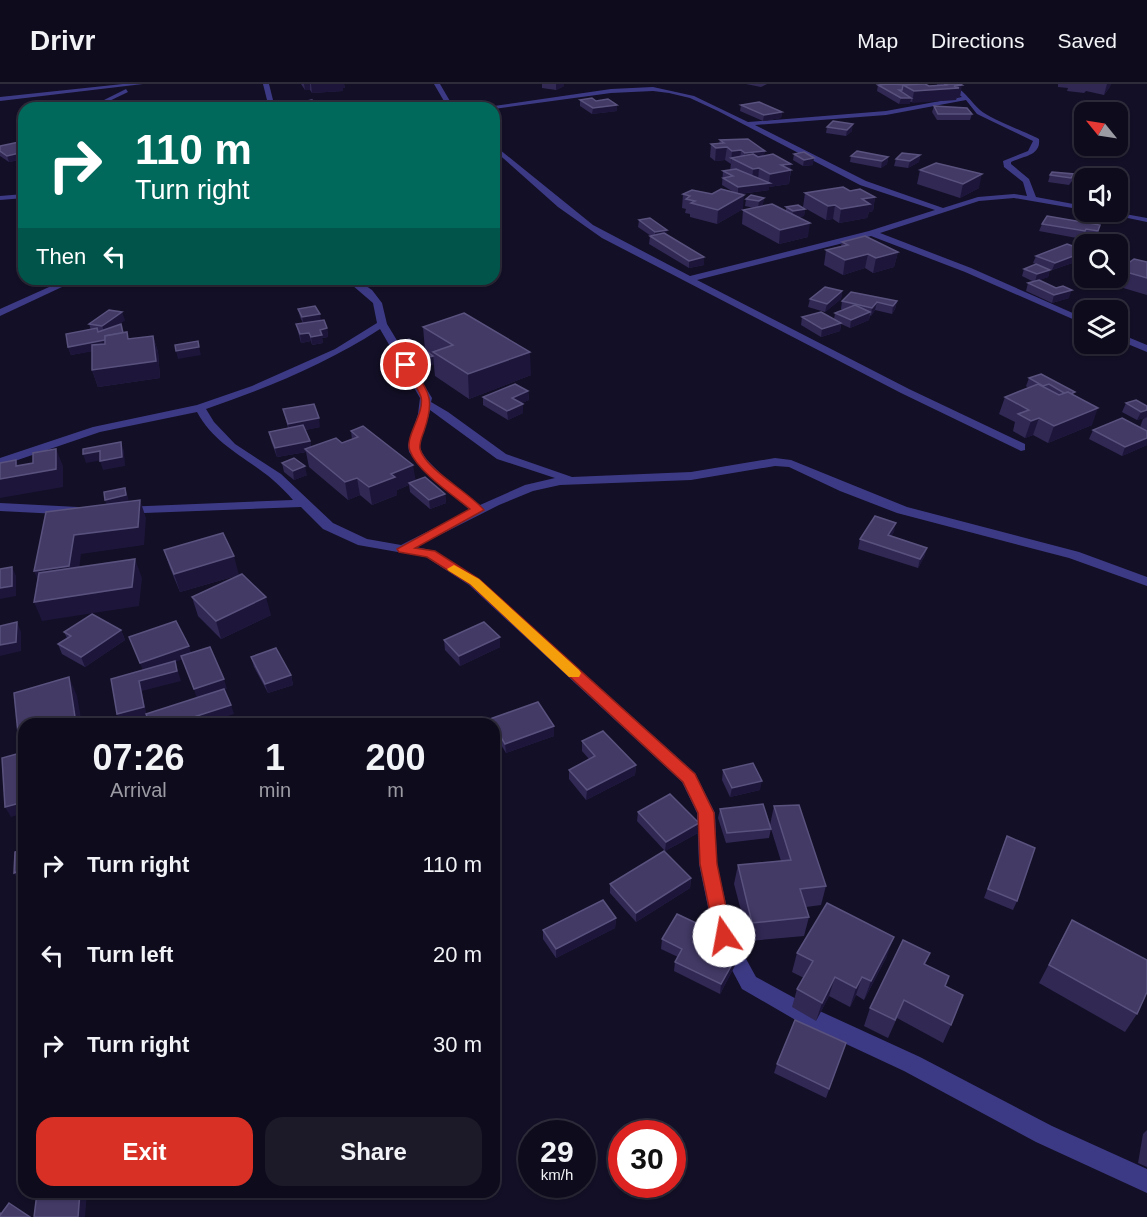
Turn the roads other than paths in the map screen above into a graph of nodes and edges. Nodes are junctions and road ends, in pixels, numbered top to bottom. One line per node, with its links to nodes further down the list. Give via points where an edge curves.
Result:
1 (141, 84): 6 (street)
2 (148, 84): 12 (street)
3 (266, 84): 13 (street)
4 (437, 84): 14 (street)
5 (947, 84): 7 (street)
6 (59, 93): 8 (street); 9 (street)
7 (968, 98): 16 (street, via 886,113); 20 (street, via 979,113 1037,140 1030,153 1007,161 1026,181)
8 (0, 99)
9 (79, 99)
10 (89, 101): 11 (street)
11 (92, 102)
12 (102, 102)
13 (270, 102)
14 (448, 102)
15 (500, 106): 16 (street, via 653,89 692,97)
16 (747, 124): 22 (street, via 863,183)
17 (500, 152): 26 (street, via 580,222)
18 (18, 196): 19 (street)
19 (0, 198)
20 (1032, 198): 21 (street); 22 (street, via 978,199)
21 (1074, 206)
22 (945, 211): 25 (street)
23 (1128, 217): 24 (street)
24 (1147, 220)
25 (872, 233): 26 (street); 30 (street)
26 (690, 279): 36 (street)
27 (61, 285): 29 (street)
28 (359, 285): 31 (street, via 371,293 383,313)
29 (0, 313)
30 (1074, 317)
31 (382, 324): 34 (street, via 423,390); 35 (street, via 339,351)
32 (1128, 340): 33 (street)
33 (1147, 349)
34 (426, 404): 38 (street, via 451,417 468,434 507,460); 41 (street, via 415,452)
35 (200, 408): 37 (street, via 96,429); 39 (street, via 209,424 231,446 277,477)
36 (1021, 447)
37 (0, 462)
38 (576, 480): 41 (street, via 529,488); 45 (street, via 691,476 760,463 791,464 902,510 1062,552)
39 (304, 503): 43 (street); 44 (street, via 328,526 363,542)
40 (0, 507): 42 (street)
41 (478, 510): 44 (street)
42 (92, 511)
43 (113, 511)
44 (403, 549): 46 (street, via 430,554 474,582 689,778 706,813 708,864 724,936 749,983 1044,1134)
45 (1147, 582)
46 (1147, 1181)

